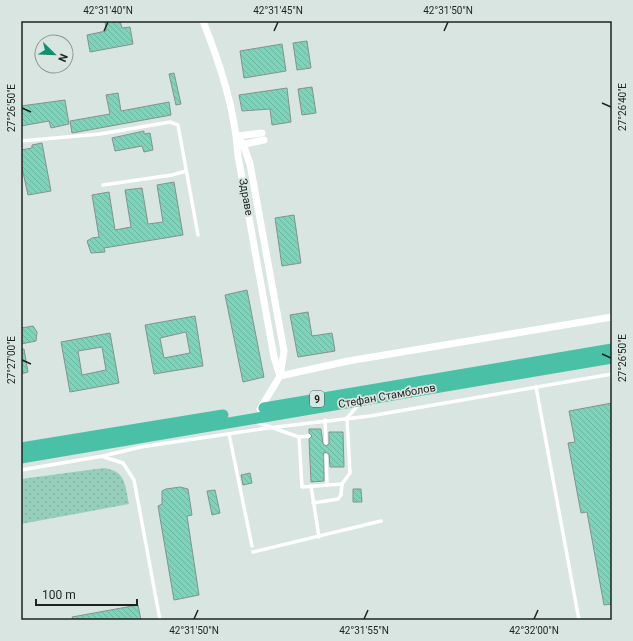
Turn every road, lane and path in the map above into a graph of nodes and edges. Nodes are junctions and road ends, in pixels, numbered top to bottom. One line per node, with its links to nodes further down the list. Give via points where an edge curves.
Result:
1 (203, 21): 2 (street, via 220,63)
2 (237, 136): 4 (street); 4 (street, via 263,136)
3 (21, 141): 5 (lane, via 100,134 170,122 178,125)
4 (240, 145): 12 (street, Здраве, via 274,357); 12 (street, via 250,164 284,351)
5 (186, 171): 6 (lane); 7 (lane)
6 (103, 185)
7 (198, 235)
8 (612, 317): 12 (street, via 348,361)
9 (612, 349): 15 (highway, Стефан Стамболов / 9)
10 (612, 358): 14 (highway, Стефан Стамболов / 9)
11 (612, 374): 13 (lane)
12 (280, 376): 15 (street)
13 (536, 387): 17 (lane); 38 (lane)
14 (362, 400): 16 (highway, Стефан Стамболов / 9); 17 (lane)
15 (260, 409): 24 (highway, Стефан Стамболов / 9)
16 (247, 418): 19 (lane); 27 (highway, Стефан Стамболов / 9)
17 (347, 418): 18 (lane); 29 (lane, via 350,473)
18 (325, 420): 19 (lane); 23 (lane)
19 (268, 428): 20 (lane); 22 (lane)
20 (229, 434): 26 (lane); 35 (lane)
21 (309, 436): 22 (lane)
22 (299, 437): 31 (lane, via 302,487)
23 (326, 443)
24 (21, 448)
25 (326, 455): 30 (lane)
26 (103, 456): 28 (lane); 37 (lane, via 123,462 134,480)
27 (21, 458)
28 (21, 470)
29 (342, 484): 30 (lane); 32 (lane, via 338,500)
30 (328, 485): 31 (lane)
31 (311, 486): 32 (lane)
32 (313, 502): 34 (lane)
33 (381, 521): 34 (lane)
34 (319, 536): 36 (lane)
35 (252, 546)
36 (253, 552)
37 (160, 620)
38 (580, 620)

